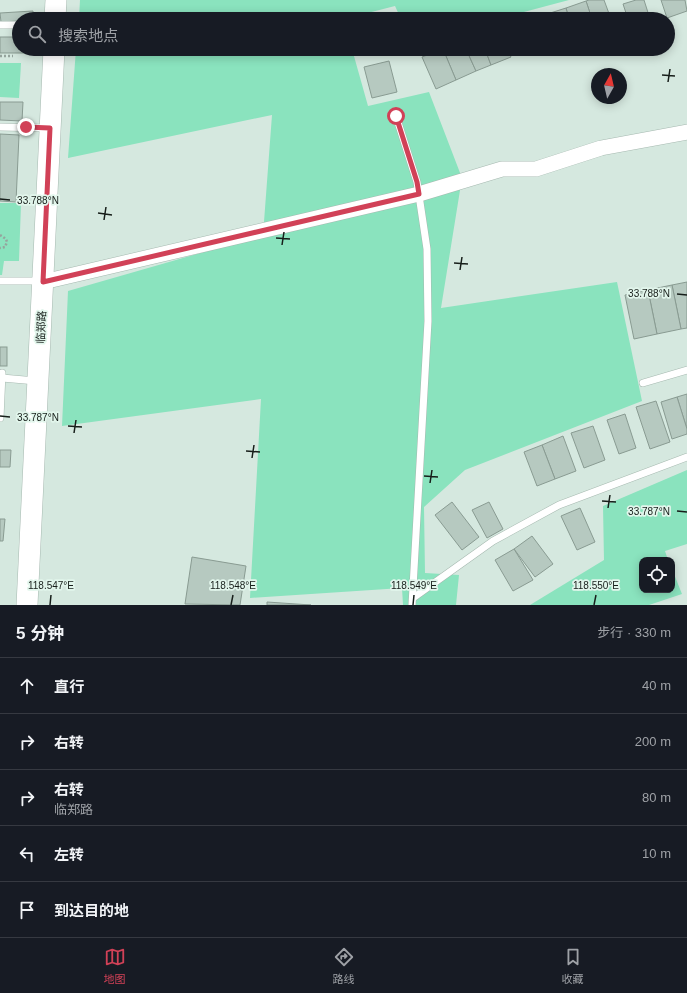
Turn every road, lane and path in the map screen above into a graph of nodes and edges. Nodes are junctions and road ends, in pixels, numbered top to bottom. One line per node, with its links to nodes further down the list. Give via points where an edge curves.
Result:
1 (56, 0): 2 (main road)
2 (55, 12)
3 (0, 25): 4 (lane)
4 (12, 25)
5 (0, 56): 6 (path)
6 (13, 56)
7 (54, 56): 10 (main road, 临郑路)
8 (396, 116): 12 (lane)
9 (0, 127): 10 (lane)
10 (50, 128): 16 (main road, 临郑路)
11 (687, 132): 12 (street, via 601,148 536,169 502,169)
12 (419, 194): 16 (street); 22 (lane, via 428,249 428,321)
13 (0, 235): 14 (path, via 7,242 5,247)
14 (0, 248)
15 (0, 282): 16 (lane)
16 (43, 282): 18 (main road, 临郑路)
17 (687, 370): 19 (lane)
18 (38, 381): 20 (lane, via 2,376); 23 (main road, 临郑路)
19 (643, 383)
20 (0, 418)
21 (687, 457): 22 (lane, via 559,505 493,542)
22 (413, 601)
23 (27, 605)

